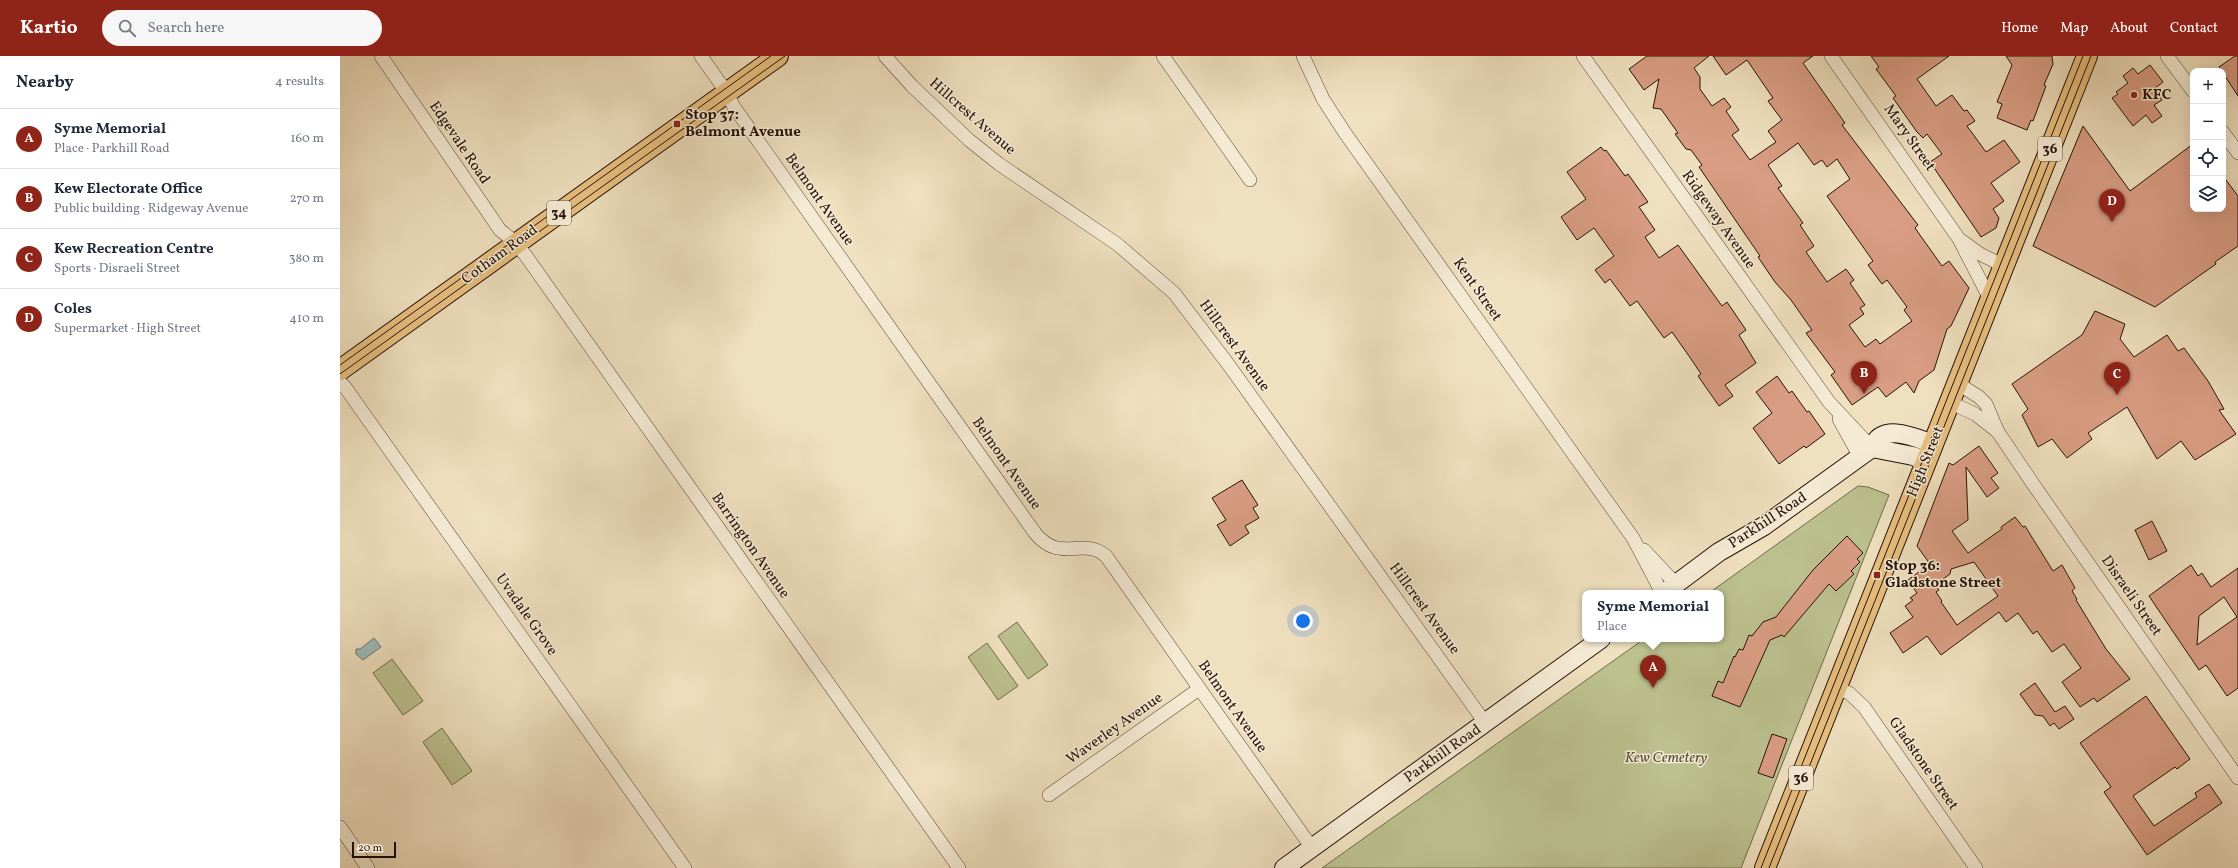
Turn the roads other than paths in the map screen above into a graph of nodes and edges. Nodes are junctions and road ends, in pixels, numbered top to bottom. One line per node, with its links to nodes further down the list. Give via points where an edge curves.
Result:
1 (380, 56): 17 (street, Edgevale Road, via 500,230)
2 (702, 56): 12 (street, Belmont Avenue)
3 (778, 56): 12 (main road, Cotham Road / 34)
4 (885, 56): 31 (street, Hillcrest Avenue, via 912,86 969,140 1005,168 1117,244 1174,293 1228,364)
5 (1163, 56): 15 (street)
6 (1303, 56): 27 (street, Kent Street, via 1323,99 1345,133 1633,538)
7 (1583, 56): 26 (street, Ridgeway Avenue)
8 (1831, 56): 16 (street, Mary Street)
9 (2087, 56): 18 (main road, High Street / 36)
10 (2167, 56): 11 (street)
11 (2190, 87)
12 (726, 93): 17 (main road, Cotham Road / 34); 30 (street, Belmont Avenue, via 1041,541 1055,548 1094,549 1106,556)
13 (2226, 136): 14 (street)
14 (2238, 153)
15 (1250, 180)
16 (1959, 239): 18 (street, Mary Street, via 1980,254); 19 (street, Mary Street)
17 (516, 243): 20 (main road, Cotham Road / 34); 38 (street, Barrington Avenue)
18 (2004, 266): 19 (main road, High Street / 36)
19 (1990, 299): 22 (main road, High Street / 36)
20 (340, 370)
21 (340, 382): 37 (street, Uvadale Grove)
22 (1957, 383): 23 (main road, High Street / 36); 24 (street, Disraeli Street, via 1986,404)
23 (1950, 402): 24 (street, Disraeli Street, via 1975,414); 25 (main road, High Street / 36)
24 (1998, 432): 32 (street, Disraeli Street)
25 (1930, 452): 26 (street, Parkhill Road, via 1902,433 1878,438); 29 (main road, High Street / 36)
26 (1866, 453): 27 (street, Parkhill Road, via 1764,526 1720,552)
27 (1667, 590)
28 (1598, 642): 31 (street, Parkhill Road)
29 (1836, 688): 40 (main road, High Street / 36); 41 (street, Gladstone Street, via 1849,694 1864,707)
30 (1199, 689): 33 (street, Waverley Avenue); 35 (street, Belmont Avenue)
31 (1486, 724): 35 (street, Parkhill Road)
32 (2238, 778)
33 (1049, 795)
34 (340, 827): 36 (street)
35 (1312, 848): 39 (street, Parkhill Road)
36 (368, 868)
37 (685, 868)
38 (959, 868)
39 (1284, 868)
40 (1765, 868)
41 (1976, 868)

